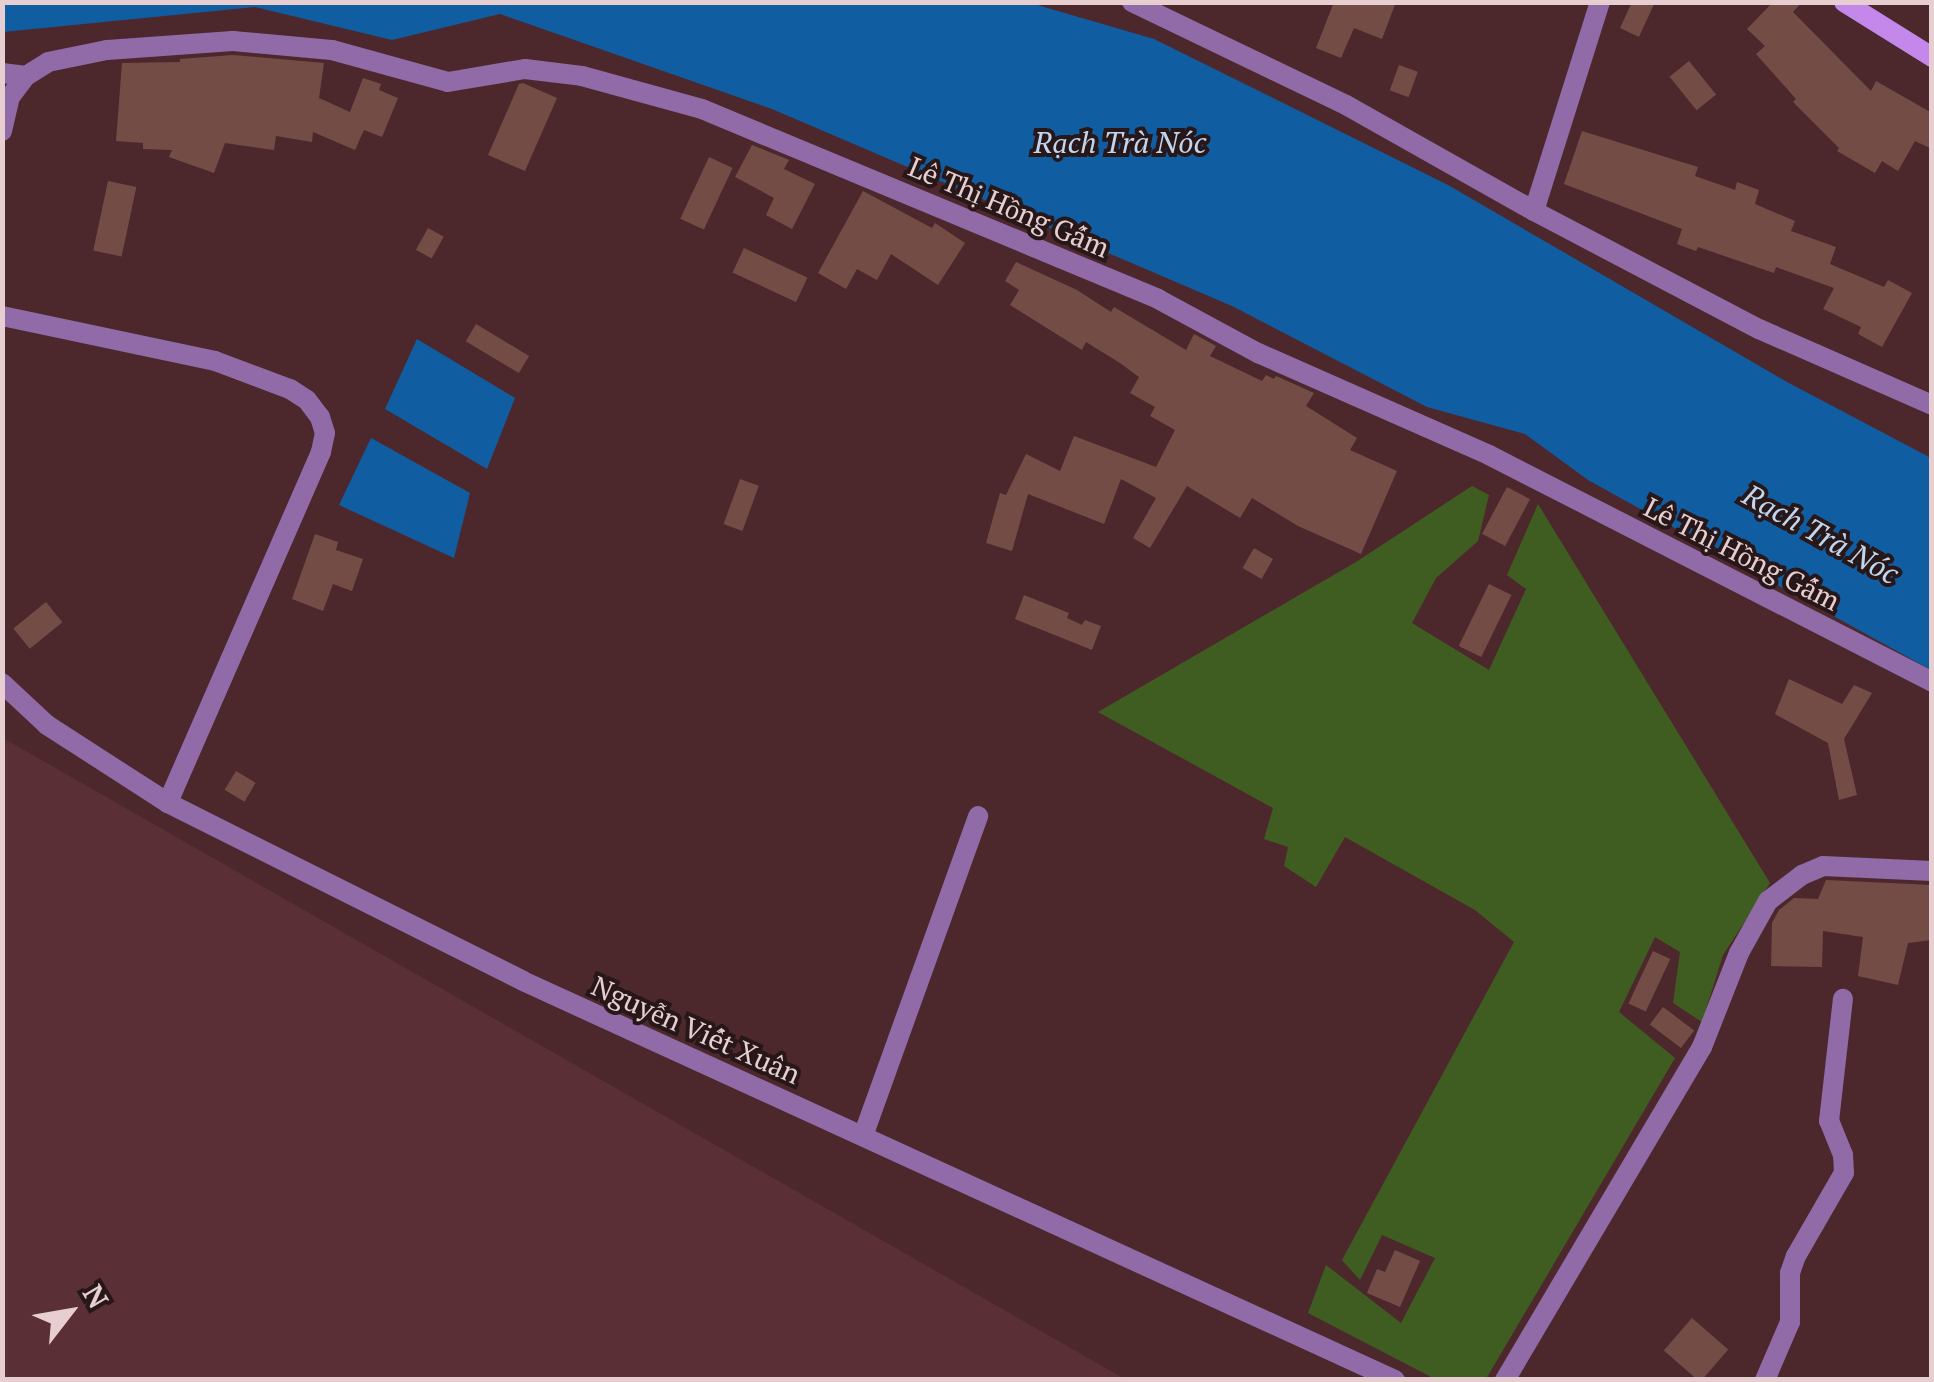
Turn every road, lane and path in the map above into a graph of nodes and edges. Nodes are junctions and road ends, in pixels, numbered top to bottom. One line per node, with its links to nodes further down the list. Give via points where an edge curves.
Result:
1 (1132, 2): 8 (street, via 1346,105)
2 (1600, 2): 8 (street)
3 (1844, 2): 4 (main road)
4 (1932, 57)
5 (2, 73): 6 (street, Lê Thị Hồng Gấm)
6 (26, 76): 7 (street, via 10,97); 12 (street, Lê Thị Hồng Gấm, via 48,62 107,50 233,41 332,50 448,82 525,69 582,76 702,109 1158,298 1258,353 1489,455)
7 (2, 131)
8 (1534, 211): 10 (street, via 1760,329)
9 (2, 316): 13 (street, via 215,361 290,388 320,418 321,452)
10 (1932, 405)
11 (2, 682): 13 (street, Nguyễn Viết Xuân, via 47,725)
12 (1932, 682)
13 (168, 803): 17 (street, Nguyễn Viết Xuân, via 523,981)
14 (978, 816): 17 (street)
15 (1932, 871): 19 (street, via 1823,866 1768,901 1738,953 1702,1047)
16 (1843, 999): 20 (street, via 1829,1121 1844,1174 1796,1256 1790,1322)
17 (863, 1136): 18 (street, Nguyễn Viết Xuân)
18 (1395, 1380)
19 (1505, 1380)
20 (1765, 1380)

